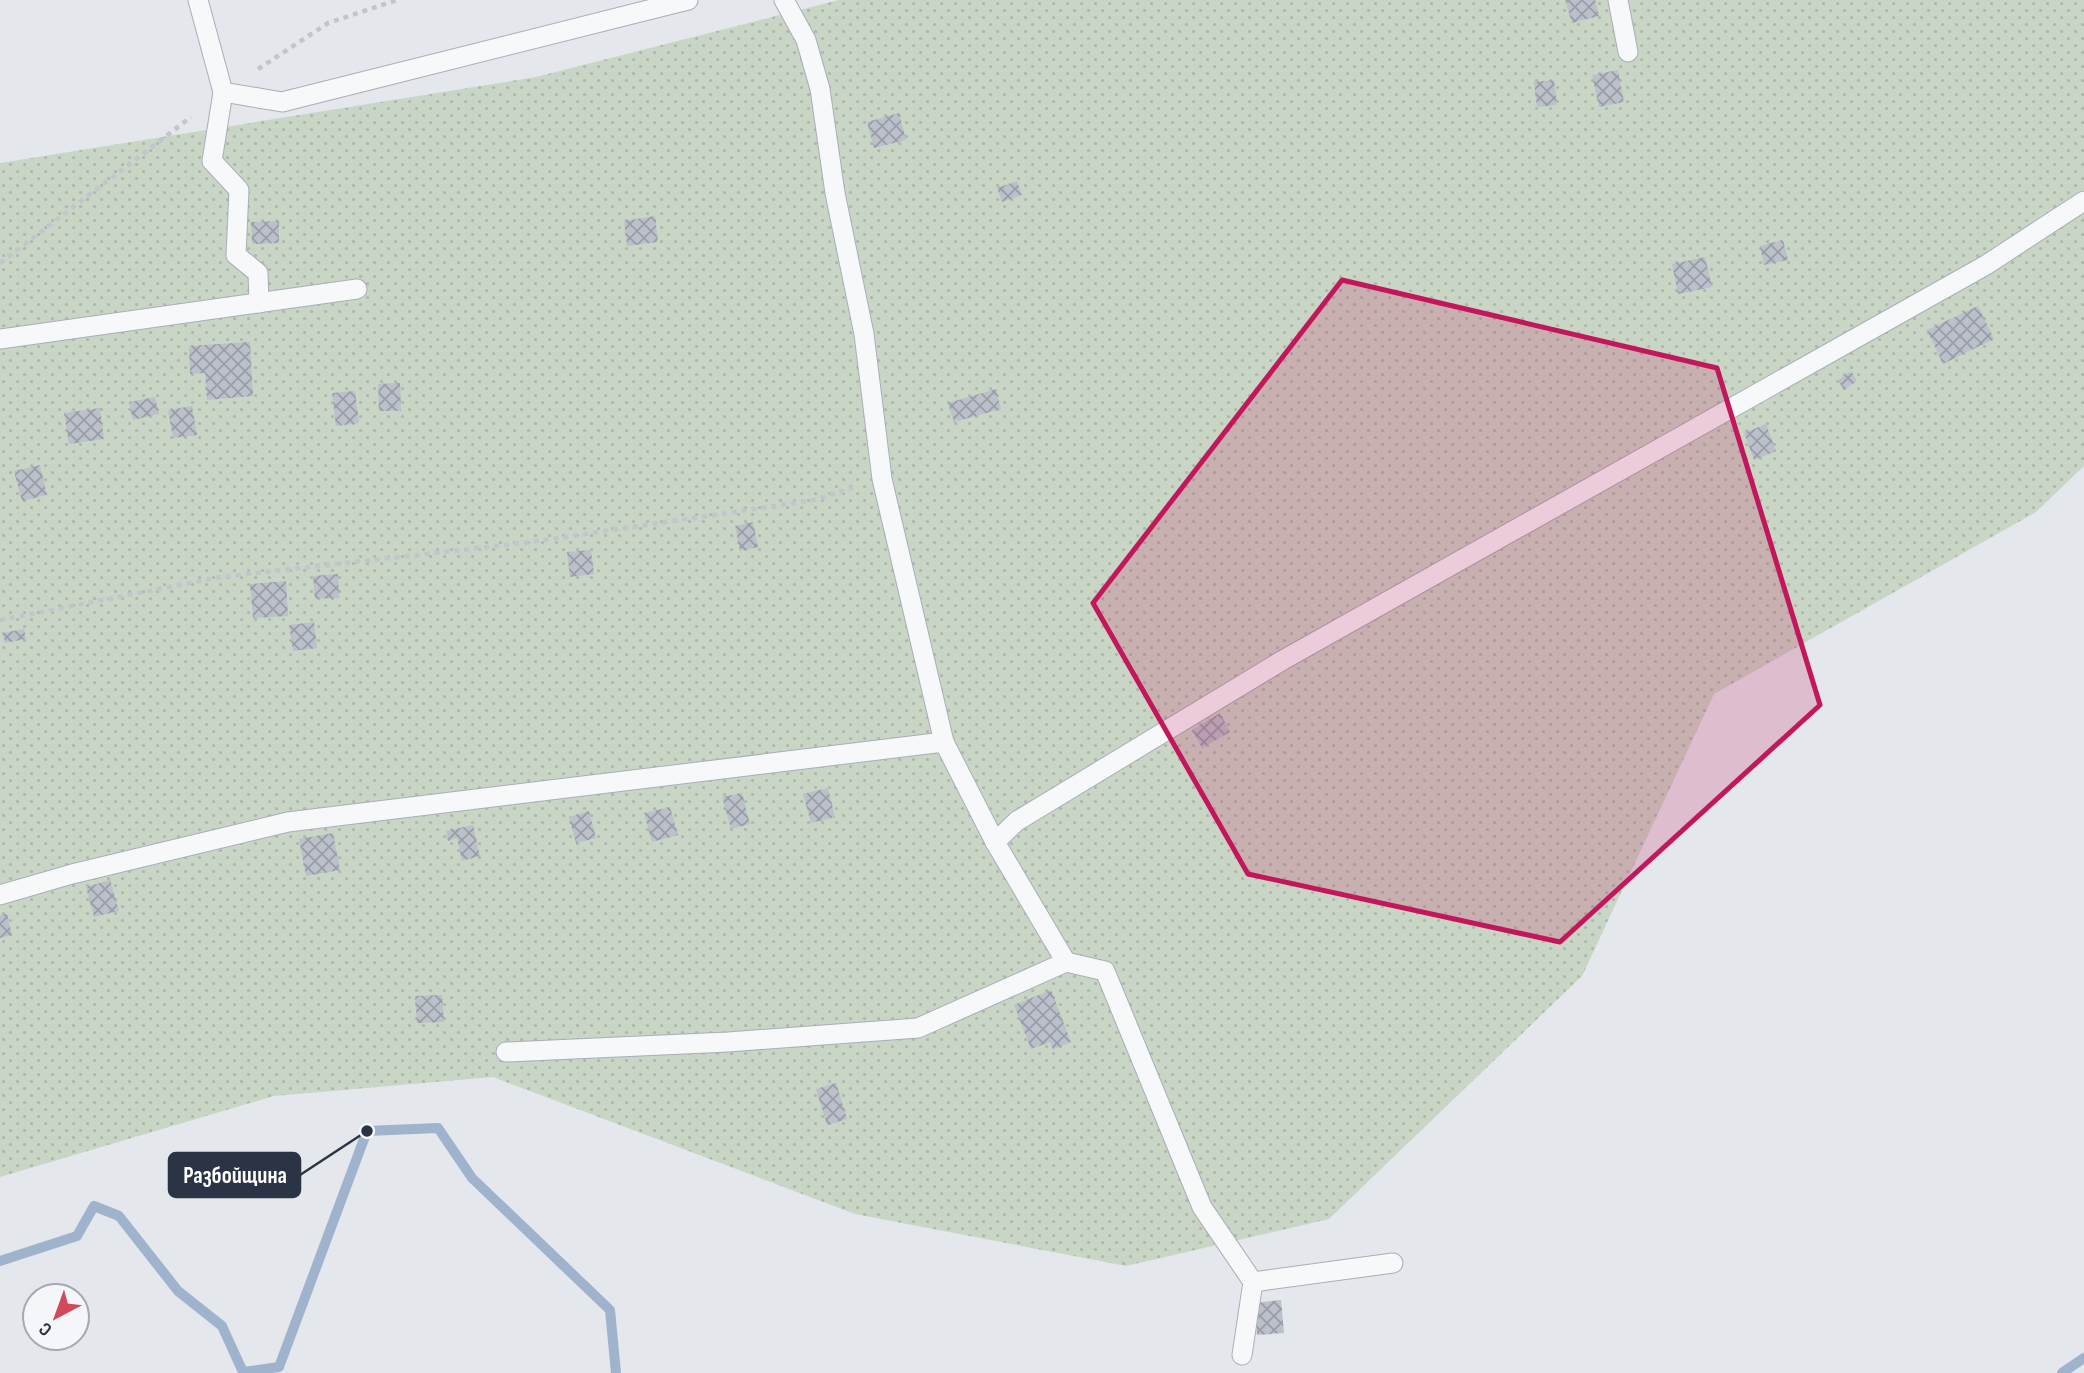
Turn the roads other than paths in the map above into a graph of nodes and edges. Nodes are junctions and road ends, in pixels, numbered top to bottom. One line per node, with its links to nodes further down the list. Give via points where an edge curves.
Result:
1 (198, 0): 6 (lane)
2 (688, 0): 6 (lane, via 282,102)
3 (784, 0): 11 (lane, via 806,40 820,89 835,193 864,334 882,478)
4 (1618, 0): 5 (lane)
5 (1628, 52)
6 (223, 92): 9 (lane, via 212,161 239,190 236,255 258,273)
7 (2084, 201): 12 (lane, via 1986,265 1283,660 1017,821)
8 (358, 289): 9 (lane)
9 (259, 303): 10 (lane)
10 (0, 339)
11 (944, 742): 12 (lane); 13 (lane, via 288,822)
12 (995, 842): 14 (lane)
13 (0, 895)
14 (1066, 962): 15 (lane, via 918,1028); 17 (lane, via 1105,971 1202,1207)
15 (506, 1052)
16 (1393, 1264): 17 (lane)
17 (1253, 1282): 18 (lane)
18 (1242, 1355)

